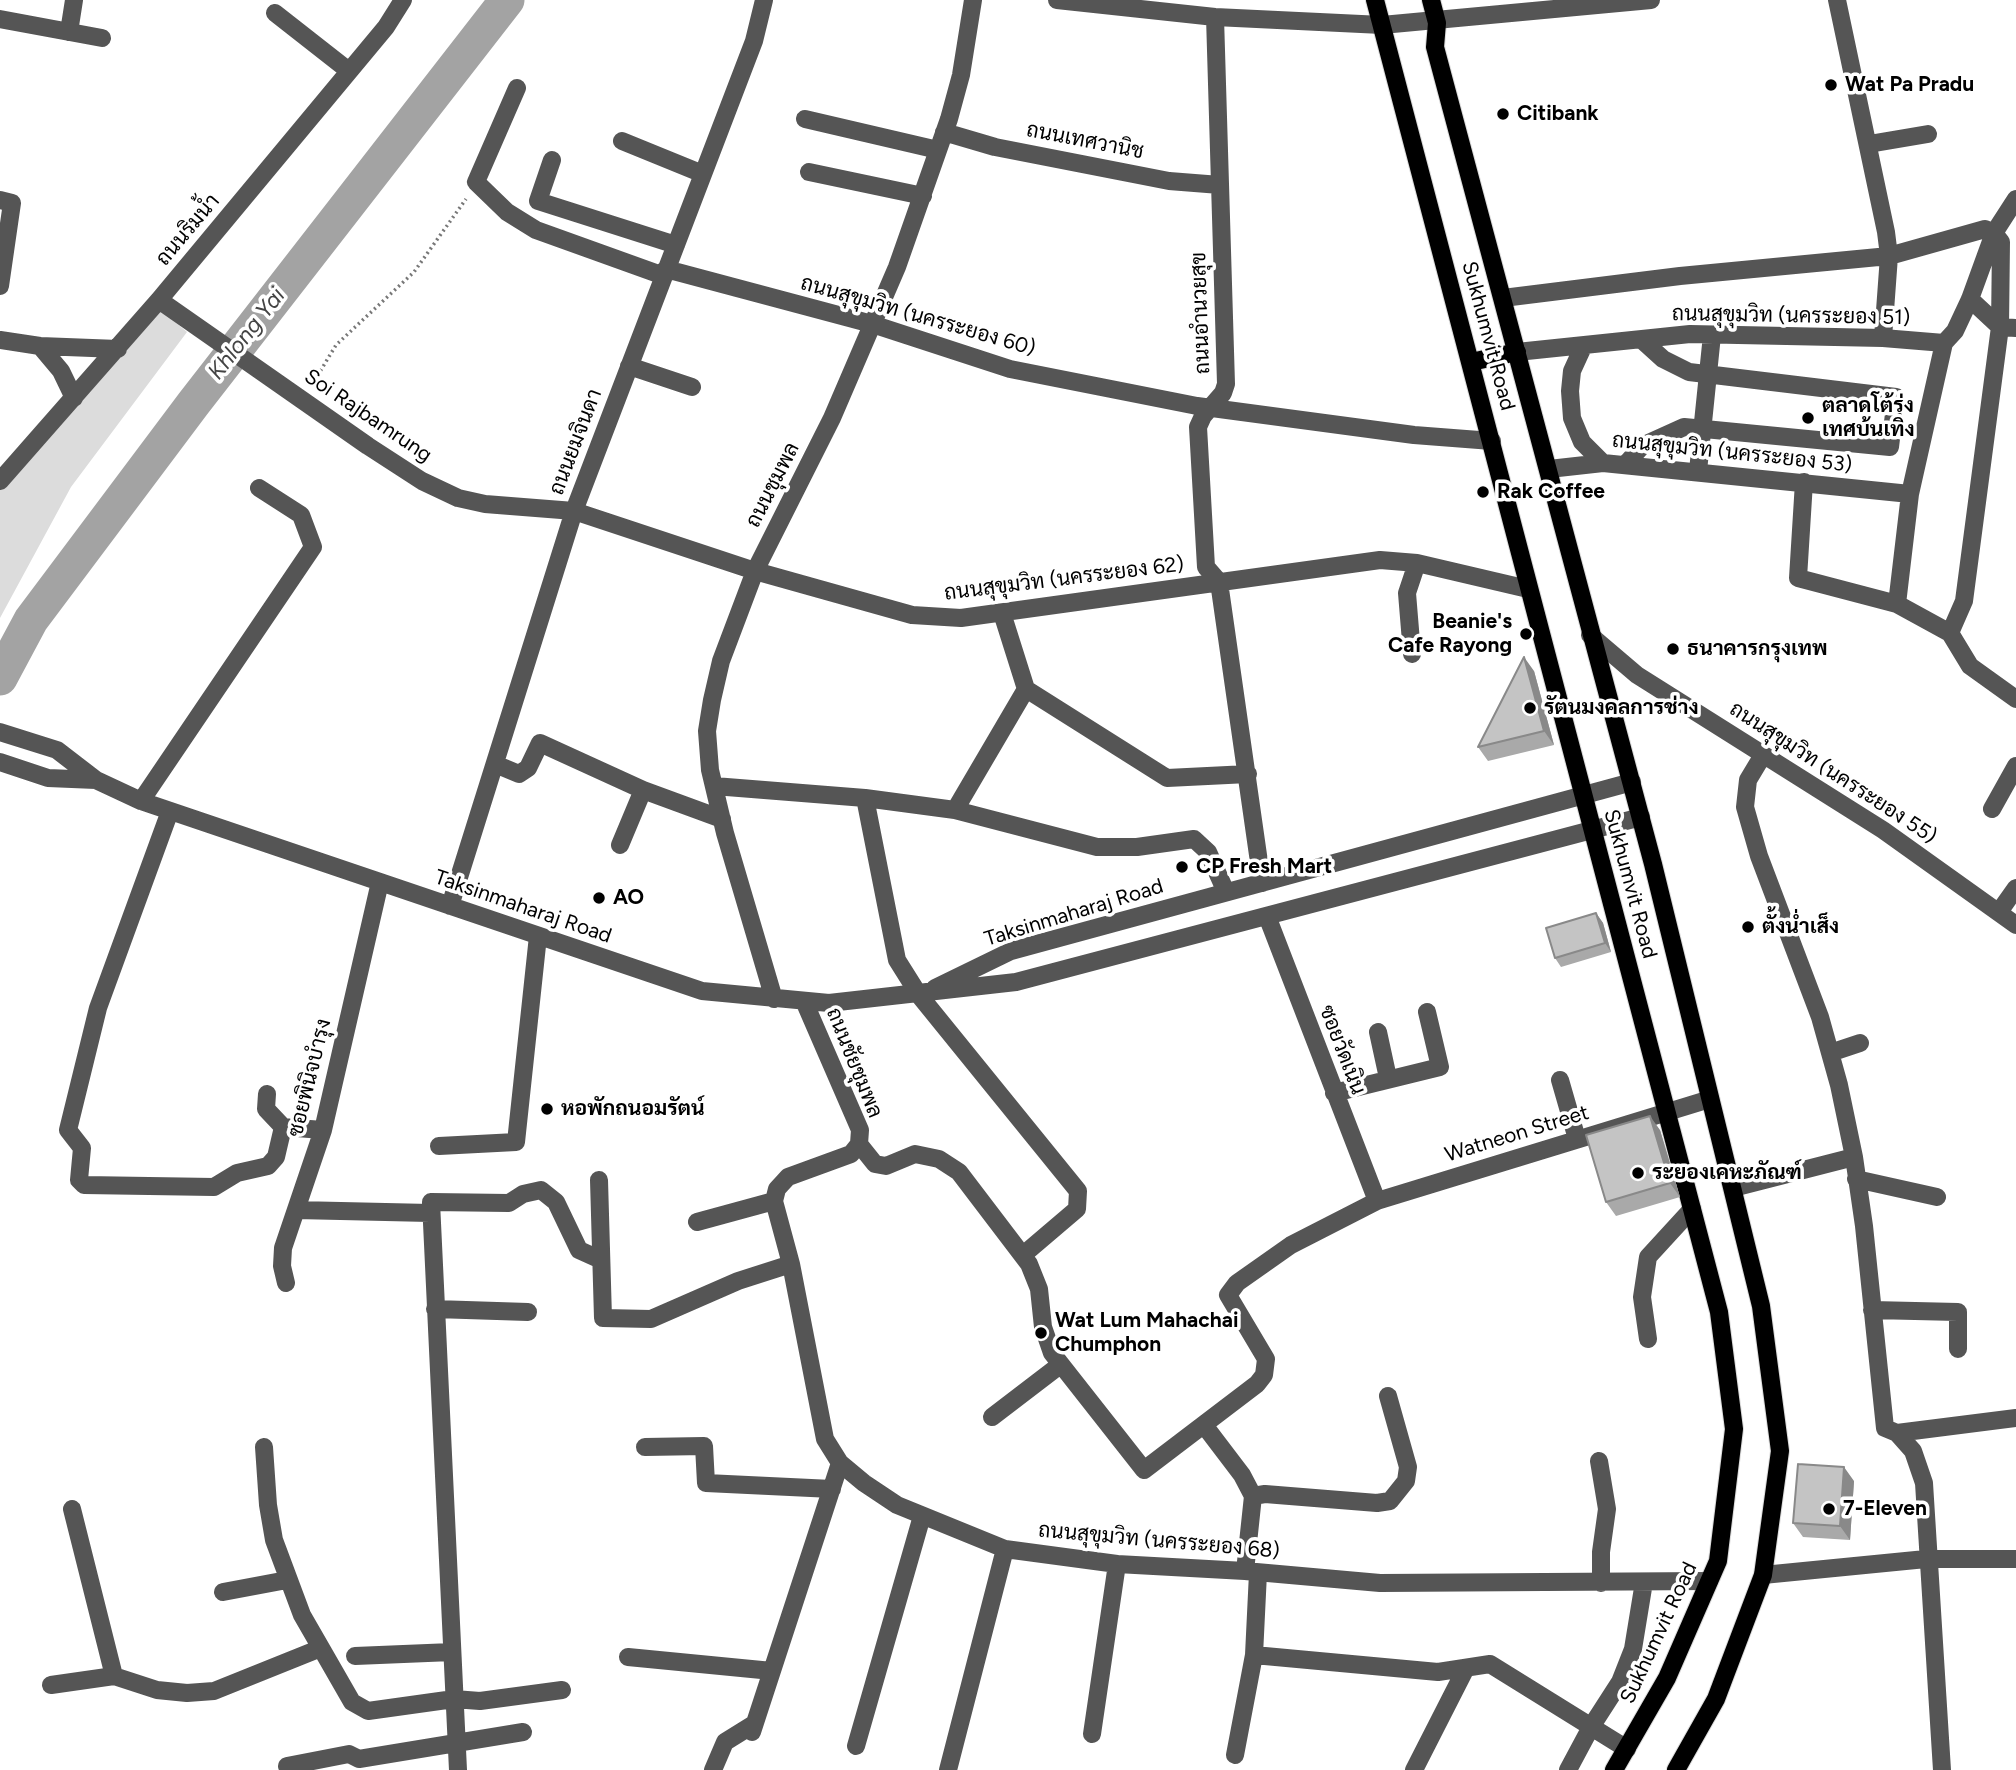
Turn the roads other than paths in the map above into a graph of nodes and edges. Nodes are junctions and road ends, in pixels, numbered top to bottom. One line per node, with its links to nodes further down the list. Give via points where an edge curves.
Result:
1 (74, 0): 16 (street)
2 (403, 0): 18 (street, ถนนริมน้ำ)
3 (764, 0): 28 (street, ถนนยมจินดา, via 754,40)
4 (973, 0): 21 (street, ถนนชุมพล, via 961,75)
5 (1057, 0): 10 (street)
6 (1375, 0): 15 (main road, Sukhumvit Road)
7 (1431, 0): 14 (main road, Sukhumvit Road)
8 (1651, 0): 14 (street)
9 (1837, 0): 24 (street)
10 (1086, 1): 12 (street)
11 (275, 13): 18 (street)
12 (1216, 18): 15 (street); 29 (street, ถนนอำนวยสุข)
13 (0, 19): 16 (street)
14 (1437, 23): 15 (street); 38 (main road, Sukhumvit Road, via 1435,47)
15 (1382, 25): 52 (main road, Sukhumvit Road)
16 (69, 32): 17 (street)
17 (102, 38)
18 (349, 71): 40 (street, ถนนริมน้ำ)
19 (517, 88): 36 (street, ถนนสุขุมวิท (นครระยอง 60), via 476,182 529,227)
20 (804, 119): 25 (street)
21 (944, 132): 25 (street, ถนนชุมพล); 29 (street, ถนนเทศวานิช, via 995,147 1169,181)
22 (1928, 134): 24 (street)
23 (622, 141): 28 (street)
24 (1869, 144): 35 (street)
25 (938, 150): 30 (street, ถนนชุมพล)
26 (552, 160): 34 (street, via 538,201)
27 (809, 172): 30 (street)
28 (703, 174): 34 (street, ถนนยมจินดา)
29 (1220, 185): 56 (street, ถนนอำนวยสุข, via 1226,384)
30 (923, 196): 41 (street, ถนนชุมพล)
31 (2016, 199): 33 (street)
32 (0, 201): 37 (street, via 12,203)
33 (1994, 233): 35 (street, via 1985,229); 39 (street); 42 (street, via 2001,242)
34 (676, 244): 36 (street, ถนนยมจินดา)
35 (1889, 256): 38 (street, via 1680,275); 44 (street)
36 (665, 273): 41 (street, ถนนสุขุมวิท (นครระยอง 60)); 53 (street, ถนนยมจินดา)
37 (0, 286)
38 (1503, 298): 51 (main road, Sukhumvit Road)
39 (1970, 299): 42 (street); 47 (street)
40 (159, 300): 50 (street, ถนนริมน้ำ); 66 (street, Soi Rajbamrung, via 422,481 458,498 485,504)
41 (872, 324): 56 (street, ถนนสุขุมวิท (นครระยอง 60), via 1010,369); 68 (street, ถนนชุมพล, via 832,418)
42 (2008, 328): 73 (street, via 1964,601)
43 (1712, 335): 44 (street, ถนนสุขุมวิท (นครระยอง 51)); 46 (street, ถนนสุขุมวิท (นครระยอง 51)); 61 (street)
44 (1883, 338): 47 (street, ถนนสุขุมวิท (นครระยอง 51))
45 (0, 340): 48 (street)
46 (1642, 340): 49 (street, ถนนสุขุมวิท (นครระยอง 51)); 59 (street, via 1663,359 1689,372 1896,397 1890,447 1684,427 1642,446)
47 (1944, 343): 65 (street)
48 (40, 346): 50 (street); 55 (street, via 61,371)
49 (1583, 347): 51 (street, ถนนสุขุมวิท (นครระยอง 51)); 58 (street, via 1572,371 1572,418 1582,442)
50 (118, 349): 55 (street, ถนนริมน้ำ)
51 (1517, 352): 52 (main road, ถนนสุขุมวิท (นครระยอง 51)); 60 (main road, Sukhumvit Road)
52 (1471, 362): 57 (main road, Sukhumvit Road)
53 (629, 366): 54 (street); 66 (street, ถนนยมจินดา)
54 (692, 387)
55 (74, 398): 62 (street, ถนนริมน้ำ)
56 (1212, 408): 57 (street, ถนนสุขุมวิท (นครระยอง 60)); 69 (street, ถนนอำนวยสุข, via 1198,427 1206,567)
57 (1492, 441): 70 (main road, Sukhumvit Road)
58 (1603, 463): 59 (street, ถนนสุขุมวิท (นครระยอง 53)); 60 (street, ถนนสุขุมวิท (นครระยอง 53))
59 (1626, 464): 61 (street, ถนนสุขุมวิท (นครระยอง 53))
60 (1549, 469): 74 (main road, Sukhumvit Road)
61 (1698, 471): 63 (street, ถนนสุขุมวิท (นครระยอง 53))
62 (0, 481)
63 (1804, 482): 65 (street, ถนนสุขุมวิท (นครระยอง 53)); 71 (street, via 1798,578)
64 (259, 488): 90 (street, via 301,515 313,547)
65 (1910, 494): 71 (street)
66 (574, 511): 68 (street, ถนนสุขุมวิท (นครระยอง 62)); 81 (street, ถนนยมจินดา)
67 (1417, 563): 69 (street, ถนนสุขุมวิท (นครระยอง 62), via 1380,560); 70 (street, ถนนสุขุมวิท (นครระยอง 62)); 75 (street, via 1407,593)
68 (755, 571): 72 (street, ถนนสุขุมวิท (นครระยอง 62), via 912,615 961,618); 86 (street, ถนนชุมพล, via 721,661 712,701 708,731)
69 (1219, 583): 72 (street, ถนนสุขุมวิท (นครระยอง 62)); 83 (street, ถนนอำนวยสุข)
70 (1528, 589): 88 (main road, Sukhumvit Road)
71 (1897, 604): 73 (street)
72 (1002, 612): 76 (street)
73 (1950, 633): 77 (street, via 1970,666)
74 (1590, 635): 79 (street, ถนนสุขุมวิท (นครระยอง 55), via 1637,675); 85 (main road, Sukhumvit Road)
75 (1412, 654)
76 (1026, 689): 83 (street, via 1167,778); 92 (street)
77 (2016, 699)
78 (0, 732): 84 (street, Taksinmaharaj Road, via 57,750)
79 (1763, 755): 103 (street, ถนนสุขุมวิท (นครระยอง 55), via 1883,830); 113 (street, via 1748,780 1745,807)
80 (0, 762): 84 (street, Taksinmaharaj Road, via 48,778)
81 (495, 764): 87 (street, via 519,774 528,768 540,743); 102 (street, ถนนยมจินดา)
82 (2016, 766): 91 (street)
83 (1248, 774): 99 (street, ถนนอำนวยสุข)
84 (96, 780): 90 (street, Taksinmaharaj Road)
85 (1632, 782): 88 (street, Taksinmaharaj Road); 94 (main road, Sukhumvit Road)
86 (714, 786): 89 (street); 95 (street, ถนนชุมพล)
87 (643, 790): 95 (street); 97 (street)
88 (1581, 796): 96 (main road, Sukhumvit Road); 99 (street, Taksinmaharaj Road)
89 (866, 798): 92 (street); 107 (street, via 897,960)
90 (141, 801): 93 (street, Taksinmaharaj Road)
91 (1992, 808)
92 (955, 810): 101 (street, via 1097,847 1194,839 1208,852)
93 (170, 811): 98 (street, Taksinmaharaj Road); 120 (street, via 98,1009 68,1130 82,1148 79,1180 84,1185 214,1187 237,1173 268,1166 276,1157)
94 (1641, 817): 96 (street); 118 (main road, Sukhumvit Road)
95 (722, 819): 108 (street, ถนนชุมพล)
96 (1592, 829): 104 (street); 119 (main road, Sukhumvit Road)
97 (620, 845)
98 (380, 882): 102 (street, Taksinmaharaj Road); 121 (street, ซอยพินิจบำรุง)
99 (1262, 883): 101 (street, Taksinmaharaj Road)
100 (2016, 888): 103 (street)
101 (1226, 892): 107 (street, Taksinmaharaj Road, via 1011,951)
102 (450, 906): 106 (street, Taksinmaharaj Road)
103 (1998, 912): 105 (street, ถนนสุขุมวิท (นครระยอง 55))
104 (1267, 916): 107 (street, via 1016,982); 116 (street, ซอยวัดเนิน)
105 (2016, 925)
106 (538, 936): 108 (street, Taksinmaharaj Road, via 702,991); 124 (street, via 516,1142)
107 (919, 995): 109 (street, Taksinmaharaj Road); 136 (street, via 1078,1191 1077,1209)
108 (774, 999): 109 (street, Taksinmaharaj Road)
109 (804, 1001): 123 (street, ถนนชัยชุมพล, via 860,1130)
110 (1427, 1012): 114 (street, via 1440,1067)
111 (1378, 1032): 114 (street)
112 (1860, 1043): 113 (street)
113 (1830, 1053): 125 (street)
114 (1388, 1078): 116 (street)
115 (1560, 1080): 122 (street)
116 (1334, 1093): 131 (street, ซอยวัดเนิน)
117 (267, 1094): 120 (street, via 266,1109)
118 (1710, 1099): 119 (street, Watneon Street); 128 (main road, Sukhumvit Road)
119 (1668, 1112): 122 (street, Watneon Street); 132 (main road, Sukhumvit Road)
120 (283, 1127): 121 (street)
121 (323, 1130): 133 (street, ซอยพินิจบำรุง)
122 (1577, 1139): 131 (street, Watneon Street)
123 (859, 1144): 130 (street, via 851,1154 789,1177 777,1189); 136 (street, via 875,1164 886,1166 915,1154 950,1165)
124 (439, 1146)
125 (1854, 1157): 126 (street); 128 (street)
126 (1856, 1179): 129 (street); 141 (street)
127 (599, 1180): 137 (street)
128 (1733, 1188): 164 (main road, Sukhumvit Road, via 1761,1306 1780,1451)
129 (1937, 1197)
130 (774, 1201): 135 (street); 138 (street, ถนนสุขุมวิท (นครระยอง 68))
131 (1377, 1201): 149 (street, Watneon Street, via 1292,1245 1230,1288 1230,1302 1266,1359 1264,1376)
132 (1692, 1209): 143 (street, via 1648,1257 1642,1297); 166 (main road, Sukhumvit Road, via 1719,1312 1734,1429 1718,1561)
133 (296, 1210): 134 (street); 139 (street, ซอยพินิจบำรุง, via 283,1248)
134 (430, 1213): 137 (street, via 431,1202 509,1203 541,1190 556,1202 579,1250); 140 (street)
135 (697, 1223)
136 (1023, 1255): 145 (street, via 1039,1289 1046,1339)
137 (599, 1259): 138 (street, via 603,1318 651,1320 738,1281)
138 (791, 1264): 154 (street, ถนนสุขุมวิท (นครระยอง 68), via 825,1439)
139 (286, 1283)
140 (435, 1309): 142 (street); 171 (street)
141 (1872, 1310): 144 (street, via 1958,1312); 150 (street, via 1885,1428)
142 (528, 1312)
143 (1648, 1339)
144 (1958, 1349)
145 (1060, 1365): 147 (street); 149 (street, via 1144,1470)
146 (1388, 1396): 156 (street, via 1408,1467 1406,1481 1390,1501)
147 (992, 1417)
148 (2016, 1418): 150 (street)
149 (1204, 1425): 156 (street)
150 (1897, 1433): 160 (street, via 1922,1471)
151 (264, 1447): 165 (street, via 268,1505)
152 (645, 1447): 155 (street, via 704,1446 706,1483)
153 (1599, 1461): 168 (street, via 1607,1509)
154 (841, 1463): 155 (street); 158 (street, ถนนสุขุมวิท (นครระยอง 68), via 897,1505)
155 (832, 1489): 176 (street)
156 (1253, 1496): 163 (street)
157 (72, 1508): 177 (street)
158 (922, 1516): 159 (street, ถนนสุขุมวิท (นครระยอง 68)); 185 (street)
159 (1005, 1549): 162 (street, ถนนสุขุมวิท (นครระยอง 68)); 191 (street)
160 (1926, 1559): 161 (street); 164 (street); 196 (street)
161 (2016, 1559)
162 (1117, 1564): 163 (street, ถนนสุขุมวิท (นครระยอง 68)); 183 (street)
163 (1252, 1572): 168 (street, ถนนสุขุมวิท (นครระยอง 68), via 1380,1583); 173 (street)
164 (1763, 1575): 195 (main road, Sukhumvit Road, via 1716,1699)
165 (287, 1580): 169 (street); 170 (street)
166 (1709, 1581): 167 (street, ถนนสุขุมวิท (นครระยอง 68)); 186 (main road, Sukhumvit Road, via 1667,1678)
167 (1644, 1582): 168 (street, ถนนสุขุมวิท (นครระยอง 68)); 181 (street, via 1633,1649 1620,1682)
168 (1601, 1583)
169 (223, 1592)
170 (321, 1648): 177 (street, via 214,1691 157,1690); 180 (street, via 352,1702 368,1711)
171 (452, 1653): 172 (street); 180 (street)
172 (355, 1656)
173 (1254, 1656): 175 (street, via 1438,1672); 187 (street)
174 (628, 1657): 176 (street)
175 (1466, 1668): 181 (street, via 1490,1664); 192 (street)
176 (772, 1671): 190 (street, via 753,1728 725,1742)
177 (114, 1676): 178 (street)
178 (51, 1685)
179 (562, 1690): 180 (street, via 480,1701)
180 (454, 1699): 184 (street)
181 (1591, 1727): 186 (street); 193 (street)
182 (523, 1732): 184 (street)
183 (1092, 1734)
184 (456, 1744): 188 (street, via 359,1759 349,1754); 189 (street)
185 (856, 1746)
186 (1626, 1749): 194 (main road, Sukhumvit Road)
187 (1235, 1755)
188 (287, 1766)
189 (458, 1770)
190 (713, 1770)
191 (948, 1770)
192 (1415, 1770)
193 (1568, 1770)
194 (1614, 1770)
195 (1676, 1770)
196 (1942, 1770)

